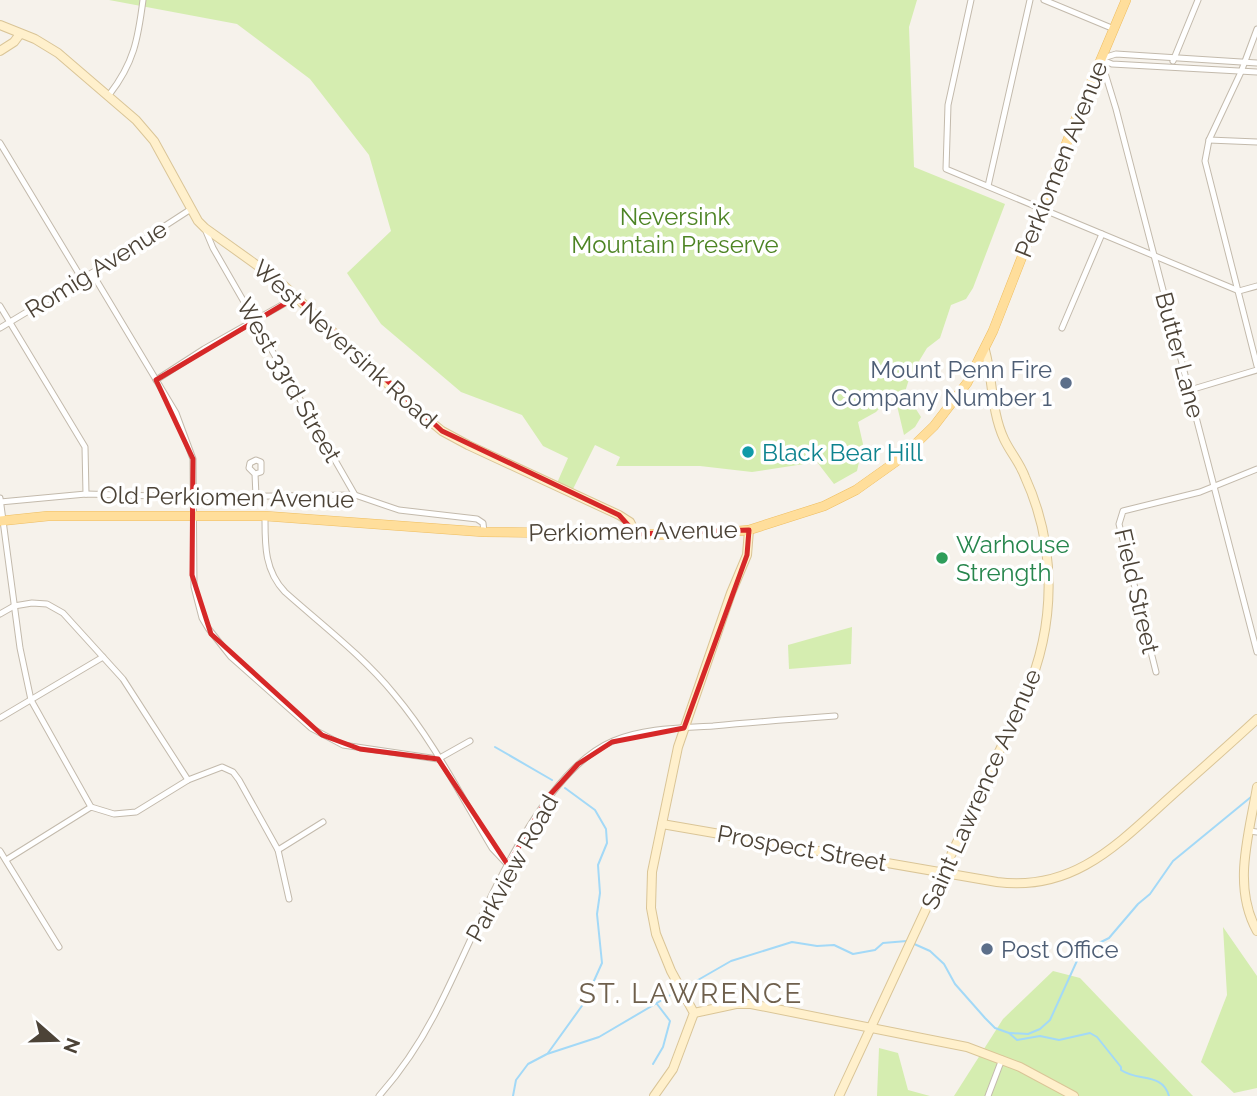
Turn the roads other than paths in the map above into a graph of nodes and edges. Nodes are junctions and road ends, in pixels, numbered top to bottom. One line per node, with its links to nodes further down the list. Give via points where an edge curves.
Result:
1 (143, 0): 19 (street, via 134,53)
2 (971, 0): 23 (street, via 948,104 946,169)
3 (1030, 0): 23 (street)
4 (1044, 0): 8 (street)
5 (1126, 0): 8 (main road, Perkiomen Avenue)
6 (1198, 0): 13 (street)
7 (0, 25): 10 (street, West Neversink Road)
8 (1114, 29): 12 (main road, Perkiomen Avenue)
9 (1257, 29): 14 (street)
10 (20, 34): 11 (street); 19 (street, West Neversink Road, via 58,52)
11 (0, 51)
12 (1100, 59): 13 (street, via 1116,54); 16 (street, via 1112,64); 24 (main road, Perkiomen Avenue); 28 (street, Butter Lane)
13 (1174, 59): 14 (street); 16 (street)
14 (1244, 62): 15 (street); 17 (street)
15 (1257, 63)
16 (1171, 67): 17 (street)
17 (1241, 72): 18 (street); 20 (street)
18 (1257, 72)
19 (109, 95): 25 (street, West Neversink Road, via 154,141)
20 (1209, 140): 21 (street); 32 (street, via 1206,167)
21 (1257, 142)
22 (0, 143): 30 (street)
23 (988, 186): 24 (street)
24 (1042, 208): 27 (street); 39 (main road, Perkiomen Avenue)
25 (191, 209): 26 (street, West Neversink Road); 29 (street, Romig Avenue)
26 (205, 228): 33 (street, West Neversink Road, via 260,265); 35 (street, West 33rd Street)
27 (1102, 234): 28 (street); 38 (street)
28 (1154, 256): 32 (street); 42 (street, Butter Lane)
29 (92, 272): 30 (street, Romig Avenue); 41 (street)
30 (82, 279): 36 (street, Romig Avenue)
31 (1257, 286): 32 (street)
32 (1239, 291): 40 (street)
33 (296, 297): 35 (street); 56 (street, West Neversink Road, via 442,431 619,515 630,522)
34 (0, 306): 36 (street)
35 (254, 320): 41 (street); 47 (street, West 33rd Street)
36 (10, 322): 37 (street, Romig Avenue); 46 (street, via 85,447)
37 (0, 328)
38 (1062, 328)
39 (985, 350): 54 (main road, Perkiomen Avenue, via 947,411 890,467 824,506); 79 (street, Saint Lawrence Avenue, via 1004,440 1026,478 1041,522 1049,578 1048,614 1030,687)
40 (1257, 368): 42 (street)
41 (156, 380): 49 (street, via 191,447)
42 (1190, 390): 45 (street, Butter Lane)
43 (1257, 469): 45 (street)
44 (255, 474): 48 (street)
45 (1214, 487): 59 (street, Butter Lane); 61 (street, Field Street, via 1123,510 1119,524)
46 (86, 494): 49 (street, Old Perkiomen Avenue); 50 (street, Old Perkiomen Avenue)
47 (355, 495): 48 (street, Old Perkiomen Avenue); 55 (street, Old Perkiomen Avenue, via 399,510 477,519)
48 (256, 496): 49 (street, Old Perkiomen Avenue)
49 (193, 497): 51 (street)
50 (0, 501): 53 (street)
51 (192, 515): 52 (main road, Perkiomen Avenue); 53 (main road, Perkiomen Avenue, via 48,516); 68 (street, via 192,575 198,604 211,634 231,657 329,739 360,749)
52 (265, 516): 55 (main road, Perkiomen Avenue); 68 (street, via 265,550 276,580 392,691)
53 (2, 521): 57 (street)
54 (749, 530): 56 (main road, Perkiomen Avenue); 66 (street, via 747,555)
55 (484, 532): 56 (main road, Perkiomen Avenue)
56 (636, 534)
57 (15, 606): 58 (street); 60 (street, via 40,603 56,608); 62 (street)
58 (0, 614)
59 (1257, 652)
60 (103, 657): 62 (street); 69 (street, via 135,696)
61 (1156, 671)
62 (31, 700): 64 (street); 71 (street)
63 (835, 716): 66 (street, Parkview Road)
64 (0, 718)
65 (1257, 719): 79 (street, Prospect Street, via 1117,845 1087,865 1056,878 1019,883)
66 (684, 728): 73 (street); 78 (street, Parkview Road, via 612,742 578,764 550,796)
67 (470, 741): 68 (street)
68 (438, 758): 78 (street, via 492,848)
69 (188, 780): 71 (street, via 136,812 114,814); 75 (street, via 222,766 233,772)
70 (1257, 787): 74 (street)
71 (91, 807): 77 (street)
72 (323, 822): 75 (street)
73 (662, 824): 79 (street, Prospect Street); 83 (street, via 652,872 651,908 659,944)
74 (1254, 831): 81 (street, via 1243,876 1250,918)
75 (278, 850): 80 (street)
76 (0, 851): 77 (street)
77 (6, 860): 82 (street)
78 (508, 865): 86 (street, Parkview Road, via 437,1011)
79 (943, 872): 84 (street, Saint Lawrence Avenue)
80 (289, 898)
81 (1257, 931)
82 (59, 947)
83 (694, 1013): 84 (street, via 751,1004); 87 (street, via 673,1069)
84 (873, 1027): 85 (street); 88 (street, Saint Lawrence Avenue)
85 (1002, 1059): 89 (street); 90 (street)
86 (379, 1096)
87 (654, 1096)
88 (839, 1096)
89 (988, 1096)
90 (1074, 1096)

